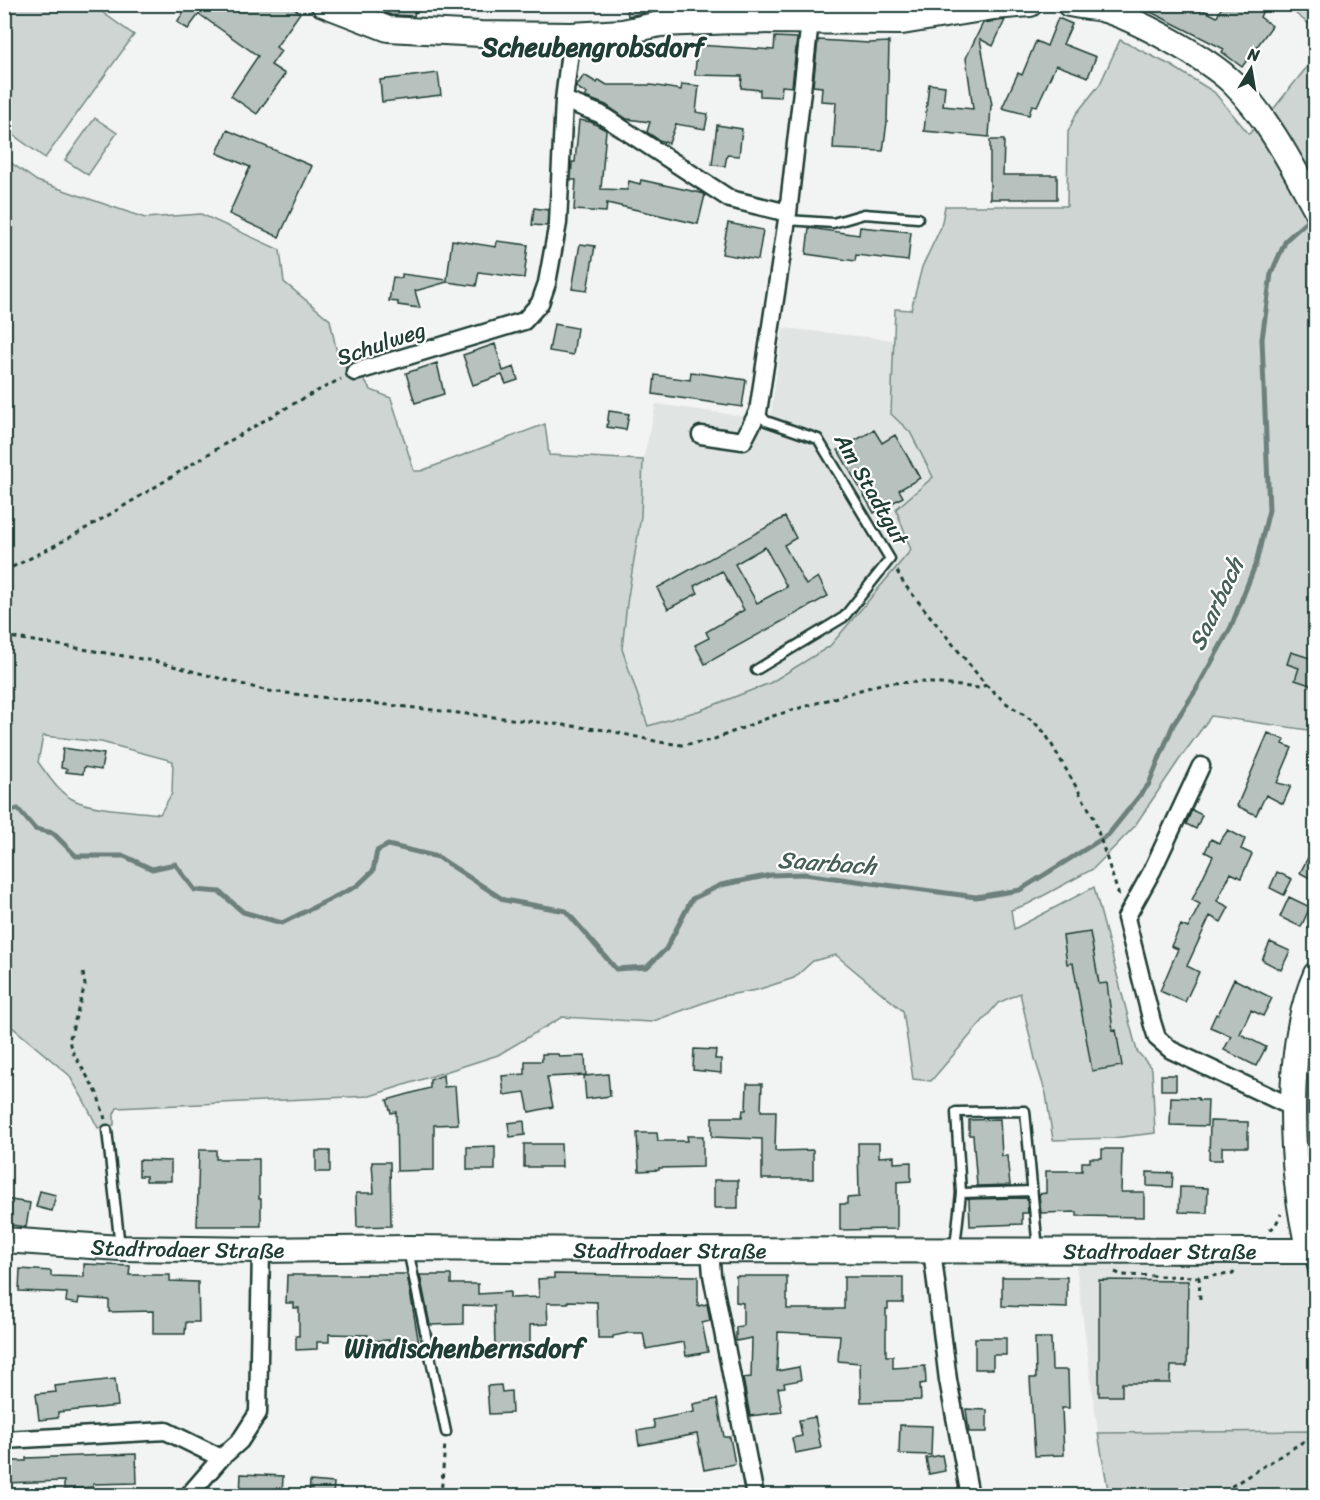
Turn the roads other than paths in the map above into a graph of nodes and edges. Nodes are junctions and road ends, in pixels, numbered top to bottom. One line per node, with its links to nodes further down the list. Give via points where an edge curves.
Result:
1 (323, 4): 6 (main road, via 388,29)
2 (1030, 4): 5 (main road, via 902,22)
3 (1069, 4): 8 (main road, via 1102,9 1146,28 1232,82 1273,132)
4 (716, 13): 5 (main road); 6 (main road, via 623,32)
5 (810, 21): 9 (street)
6 (572, 35): 7 (street, Schulweg)
7 (564, 100): 9 (street, via 608,119 730,199); 11 (street, Schulweg, via 558,223 540,303 524,321)
8 (1312, 202)
9 (788, 217): 10 (lane, via 833,223 864,214); 12 (street)
10 (918, 218)
11 (355, 372)
12 (758, 412): 13 (street, via 743,441); 14 (lane, Am Stadtgut, via 766,421 818,439 890,559 844,617)
13 (701, 435)
14 (756, 670)
15 (1201, 766): 18 (street, via 1126,918 1157,1038 1171,1050)
16 (1316, 974): 17 (main road, via 1305,997)
17 (1307, 1033): 18 (main road, via 1295,1062)
18 (1294, 1108): 29 (main road, via 1299,1200)
19 (107, 1130): 23 (lane)
20 (1032, 1191): 21 (lane); 21 (lane, via 1025,1111 956,1112); 28 (lane)
21 (961, 1193): 27 (lane)
22 (4, 1240): 23 (main road, Stadtrodaer Straße)
23 (120, 1248): 25 (main road, Stadtrodaer Straße)
24 (408, 1248): 25 (main road, Stadtrodaer Straße); 26 (main road, Stadtrodaer Straße); 31 (lane)
25 (261, 1250): 33 (street, via 258,1413 240,1441)
26 (710, 1250): 27 (main road, Stadtrodaer Straße); 35 (street)
27 (943, 1250): 28 (main road, Stadtrodaer Straße); 36 (street, via 948,1380)
28 (1038, 1251): 29 (main road, Stadtrodaer Straße)
29 (1312, 1251): 30 (lane)
30 (1316, 1283)
31 (446, 1432)
32 (4, 1440): 33 (street, via 166,1431)
33 (221, 1458): 34 (street)
34 (188, 1496)
35 (755, 1496)
36 (970, 1496)

